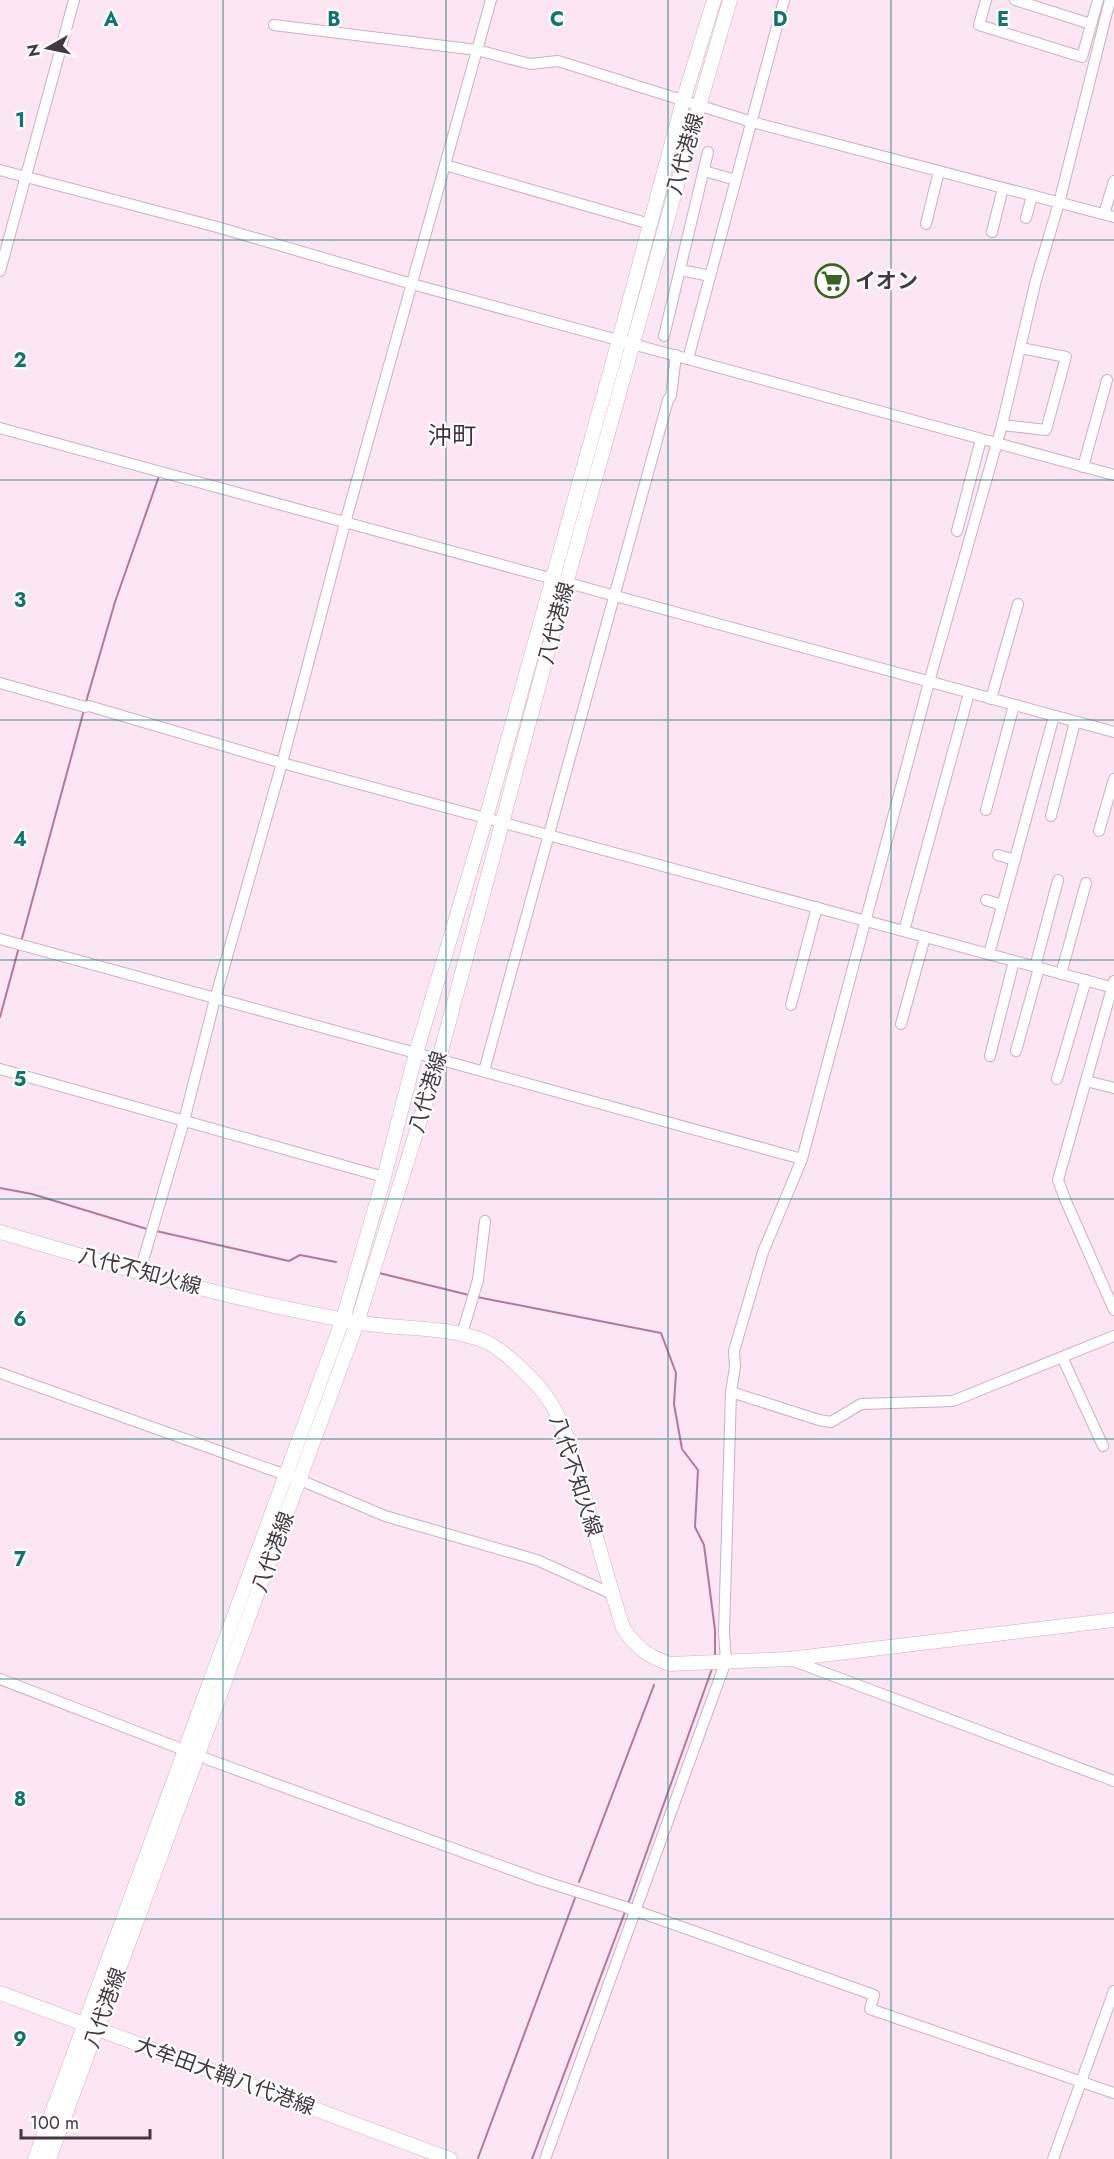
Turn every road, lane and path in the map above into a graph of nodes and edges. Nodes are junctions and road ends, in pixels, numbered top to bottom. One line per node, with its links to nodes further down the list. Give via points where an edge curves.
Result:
1 (74, 0): 21 (street)
2 (490, 0): 12 (street)
3 (714, 0): 13 (main road, 八代港線)
4 (730, 0): 14 (main road, 八代港線)
5 (784, 0): 15 (street)
6 (986, 0): 10 (street, via 979,25 1082,57)
7 (1016, 0): 10 (street)
8 (1098, 0): 10 (street)
9 (1110, 0): 26 (street)
10 (1091, 24)
11 (274, 25): 12 (street)
12 (477, 50): 13 (street, via 530,64 558,61); 17 (street)
13 (683, 100): 14 (street); 29 (main road, 八代港線)
14 (699, 106): 15 (street); 37 (main road, 八代港線)
15 (752, 122): 20 (street); 22 (street)
16 (708, 152): 19 (street)
17 (445, 165): 29 (street); 35 (street)
18 (0, 170): 21 (street)
19 (704, 171): 22 (street); 32 (street)
20 (939, 171): 24 (street); 30 (street)
21 (26, 178): 33 (street); 35 (street)
22 (736, 180): 34 (street)
23 (1114, 181): 27 (street)
24 (1003, 188): 25 (street); 31 (street)
25 (1032, 196): 26 (street); 28 (street)
26 (1059, 203): 27 (street); 38 (street)
27 (1109, 215)
28 (1026, 218)
29 (650, 224): 37 (main road, 八代港線)
30 (926, 224)
31 (992, 232)
32 (680, 270): 34 (street); 36 (street)
33 (0, 271)
34 (710, 276): 40 (street)
35 (412, 284): 37 (street); 48 (street)
36 (664, 336)
37 (626, 342): 39 (street); 50 (main road, 八代港線); 51 (main road, 八代港線)
38 (1021, 348): 42 (street); 42 (street, via 1066,357 1046,430)
39 (676, 356): 40 (street); 52 (street, via 671,396)
40 (688, 359): 44 (street)
41 (1107, 380): 46 (street)
42 (1002, 425): 45 (street)
43 (0, 428): 48 (street)
44 (981, 439): 45 (street); 49 (street)
45 (997, 443): 46 (street); 54 (street)
46 (1083, 467): 47 (street)
47 (1113, 472)
48 (345, 523): 50 (street); 62 (street)
49 (957, 531)
50 (552, 580): 51 (street); 66 (main road, 八代港線)
51 (566, 584): 52 (street); 67 (main road, 八代港線)
52 (613, 596): 54 (street); 69 (street)
53 (1018, 604): 57 (street)
54 (928, 682): 56 (street); 77 (street)
55 (0, 683): 62 (street)
56 (969, 693): 57 (street); 78 (street)
57 (991, 699): 58 (street)
58 (1014, 705): 59 (street); 64 (street)
59 (1054, 716): 60 (street); 71 (street)
60 (1076, 722): 61 (street); 65 (street)
61 (1114, 732)
62 (282, 763): 66 (street); 87 (street)
63 (1114, 779): 68 (street)
64 (986, 810)
65 (1051, 816)
66 (486, 818): 67 (street); 91 (main road, 八代港線)
67 (502, 822): 69 (street); 93 (main road, 八代港線)
68 (1100, 831)
69 (548, 835): 76 (street); 95 (street)
70 (998, 855): 71 (street)
71 (1015, 860): 75 (street)
72 (1058, 880): 83 (street)
73 (1086, 883): 84 (street)
74 (986, 900): 75 (street)
75 (1002, 905): 81 (street)
76 (817, 907): 77 (street); 88 (street)
77 (864, 920): 78 (street); 100 (street)
78 (904, 931): 79 (street)
79 (925, 937): 81 (street); 89 (street)
80 (0, 939): 87 (street)
81 (989, 954): 82 (street)
82 (1014, 961): 83 (street); 92 (street)
83 (1037, 967): 84 (street); 90 (street)
84 (1061, 974): 85 (street)
85 (1086, 981): 86 (street); 96 (street)
86 (1113, 986): 97 (street)
87 (216, 999): 91 (street); 99 (street)
88 (790, 1005)
89 (901, 1024)
90 (1016, 1051)
91 (416, 1053): 93 (street); 101 (main road, 八代港線)
92 (990, 1056)
93 (439, 1059): 95 (street); 107 (main road, 八代港線)
94 (0, 1069): 99 (street)
95 (484, 1071): 100 (street)
96 (1057, 1079)
97 (1086, 1081): 98 (street); 105 (street, via 1058,1180)
98 (1114, 1088)
99 (184, 1121): 101 (street); 104 (street)
100 (802, 1159): 112 (street, via 764,1252 734,1351)
101 (384, 1177): 106 (main road, 八代港線)
102 (484, 1221): 108 (street, via 478,1280)
103 (0, 1232): 104 (main road, 八代不知火線)
104 (140, 1271): 106 (main road, 八代不知火線, via 274,1306)
105 (1114, 1310)
106 (343, 1319): 107 (main road, 八代不知火線); 114 (main road, 八代港線)
107 (357, 1323): 108 (main road, 八代不知火線); 115 (main road, 八代港線)
108 (462, 1334): 116 (main road, 八代不知火線, via 485,1341 525,1371 561,1421)
109 (1114, 1336): 110 (street)
110 (1062, 1357): 112 (street, via 953,1401 861,1404 831,1422); 113 (street)
111 (0, 1373): 114 (street)
112 (731, 1392): 119 (street)
113 (1103, 1446)
114 (285, 1475): 115 (street); 121 (main road, 八代港線)
115 (300, 1480): 116 (street, via 385,1516 537,1560); 122 (main road, 八代港線)
116 (612, 1594): 119 (main road, 八代不知火線, via 623,1628 635,1645 652,1658 670,1664)
117 (1114, 1620): 118 (main road, 八代不知火線)
118 (789, 1659): 119 (main road, 八代不知火線); 123 (street)
119 (722, 1662): 124 (street)
120 (0, 1680): 121 (street)
121 (184, 1749): 122 (street); 127 (main road, 八代港線)
122 (198, 1755): 124 (street); 127 (main road, 八代港線)
123 (1114, 1781)
124 (636, 1912): 128 (street, via 874,1995 870,2009); 133 (street)
125 (1114, 1991): 128 (street)
126 (0, 1993): 127 (main road, 大牟田大鞘八代港線)
127 (91, 2027): 130 (main road, 八代港線); 131 (main road, 八代港線); 132 (main road, 大牟田大鞘八代港線)
128 (1082, 2081): 129 (street); 134 (street)
129 (1114, 2093)
130 (34, 2159)
131 (49, 2159)
132 (450, 2159)
133 (545, 2159)
134 (1053, 2159)

